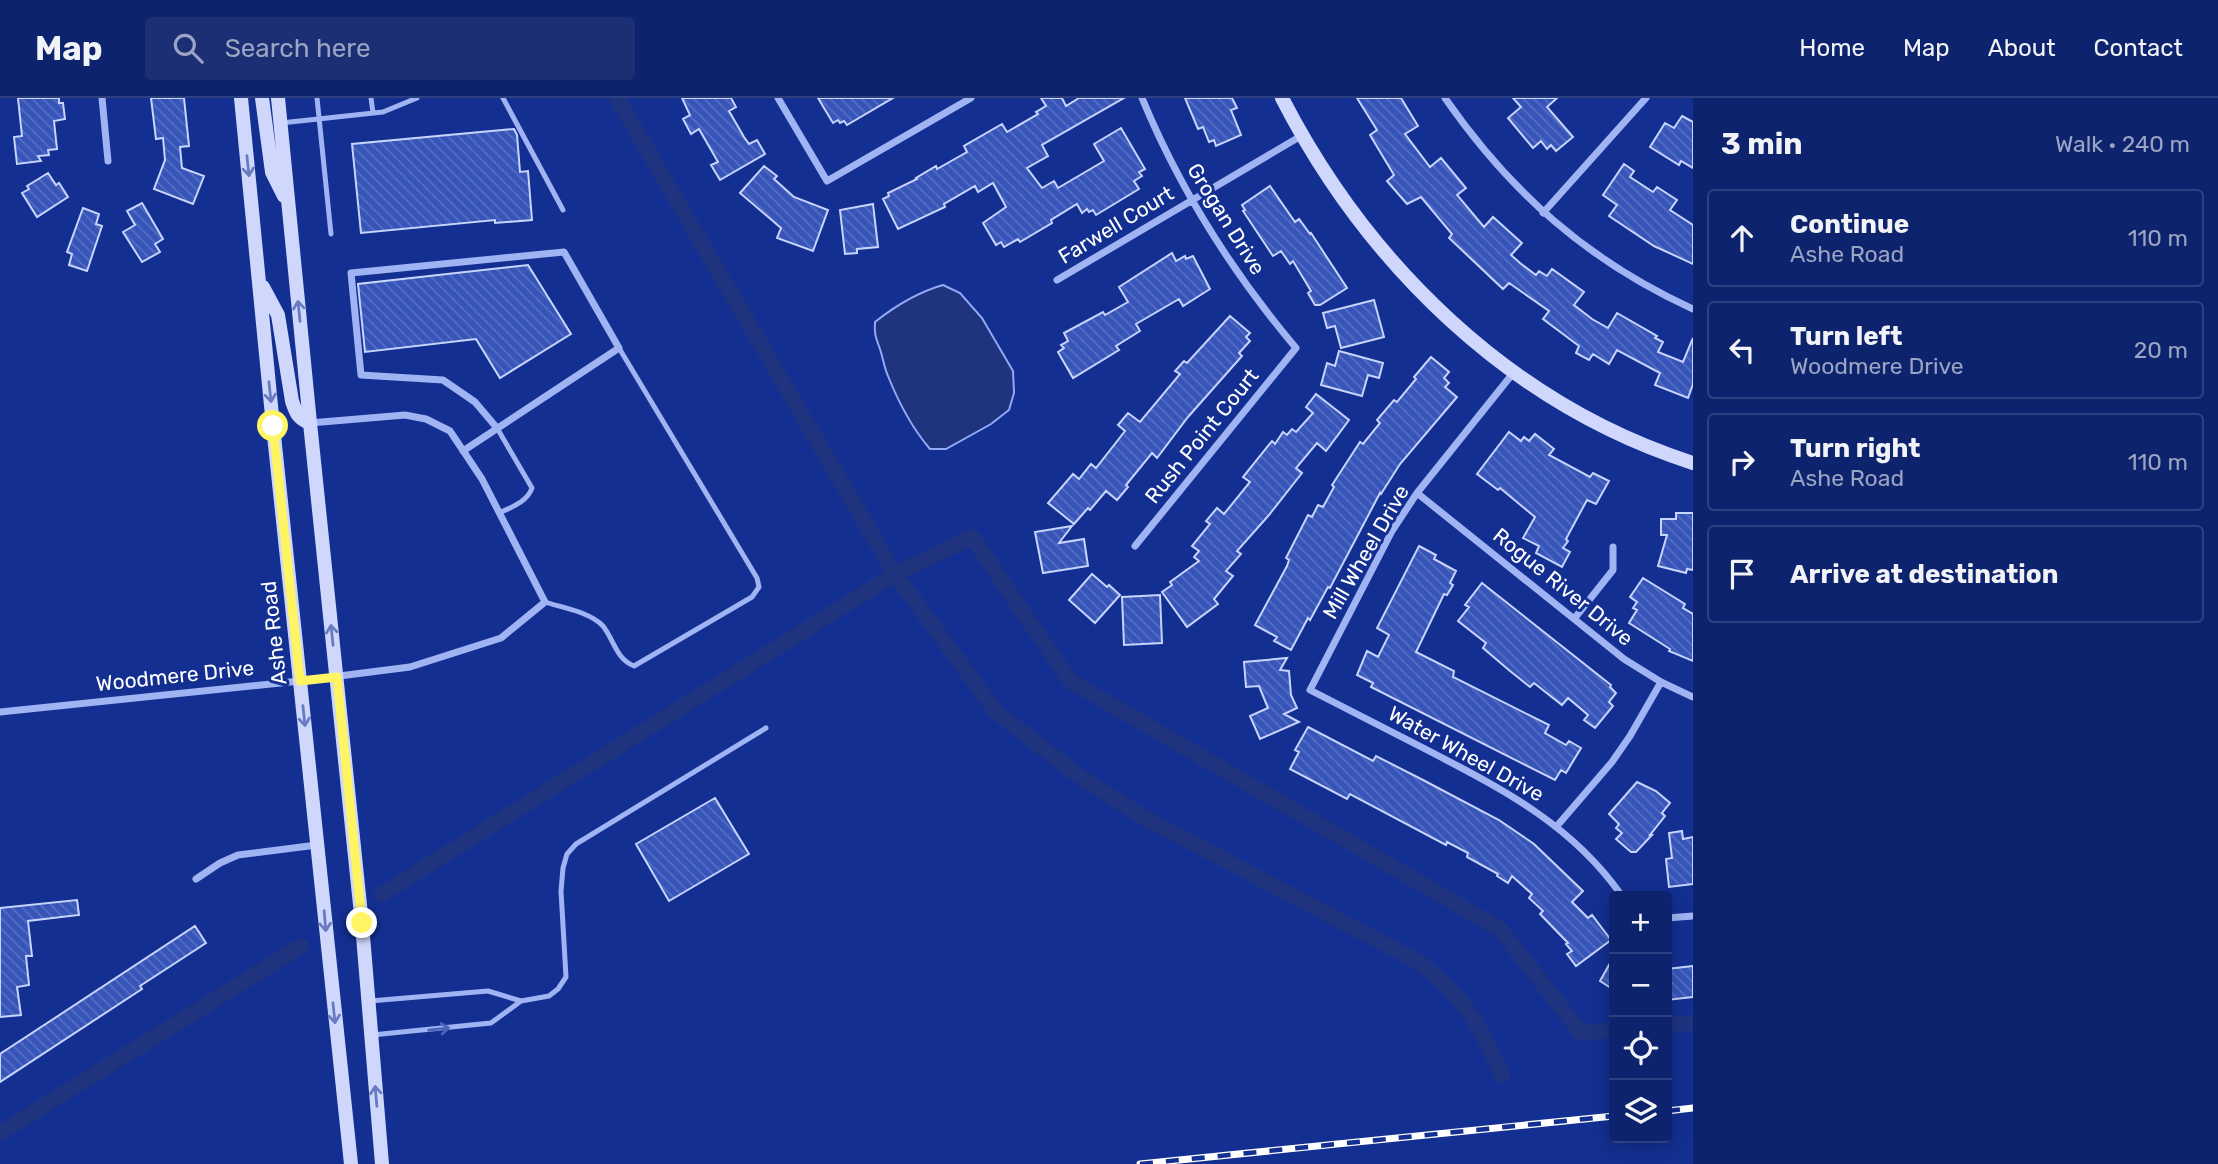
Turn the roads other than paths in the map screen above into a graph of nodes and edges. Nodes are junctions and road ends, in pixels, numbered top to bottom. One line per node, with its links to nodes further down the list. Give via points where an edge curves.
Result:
1 (102, 98): 19 (street)
2 (241, 98): 25 (street, Ashe Road, one-way to 25)
3 (262, 98): 21 (street, via 272,172)
4 (278, 98): 17 (street)
5 (317, 98): 16 (lane)
6 (372, 98): 15 (lane)
7 (417, 98): 15 (lane)
8 (503, 98): 22 (lane)
9 (778, 98): 10 (street, via 827,181)
10 (971, 98)
11 (1142, 98): 20 (street, Grogan Drive)
12 (1282, 98): 18 (street)
13 (1446, 98): 23 (street, via 1501,171)
14 (1646, 98): 23 (street)
15 (373, 113): 16 (lane)
16 (319, 118): 17 (lane); 24 (lane)
17 (281, 123): 21 (street)
18 (1301, 135): 20 (street, Farwell Court); 30 (street, via 1326,177 1387,257 1465,334)
19 (108, 161)
20 (1191, 201): 26 (street, Farwell Court); 29 (street, Grogan Drive, via 1238,275)
21 (289, 207): 31 (street, one-way to 21)
22 (563, 210)
23 (1543, 213): 27 (street, via 1615,268)
24 (331, 234)
25 (259, 279): 31 (street, via 278,315 292,401 301,420); 42 (street, Ashe Road, one-way to 42)
26 (1057, 280)
27 (1693, 309)
28 (619, 348): 32 (street); 32 (street, via 564,252 351,273 361,374 443,380 475,402); 39 (lane, via 759,587 752,597 634,666 622,659 602,625)
29 (1296, 348): 37 (street, Rush Point Court)
30 (1514, 372): 34 (street, via 1602,425); 35 (street, Mill Wheel Drive)
31 (310, 423): 33 (street, via 404,415 426,419 450,431); 41 (street, one-way to 31)
32 (497, 428): 33 (street); 36 (lane, via 532,488 530,496)
33 (463, 451): 36 (street)
34 (1693, 463)
35 (1417, 493): 40 (street, Rogue River Drive); 44 (street, Mill Wheel Drive, via 1392,531)
36 (499, 513): 39 (street)
37 (1135, 546)
38 (1613, 547): 40 (street, via 1613,570)
39 (545, 602): 41 (street, Woodmere Drive, via 501,638 410,667)
40 (1574, 619): 43 (street, Rogue River Drive)
41 (337, 677): 42 (street, Woodmere Drive); 54 (street)
42 (300, 681): 46 (street, Woodmere Drive); 49 (street, Ashe Road, one-way to 49)
43 (1661, 682): 45 (street, Rogue River Drive); 48 (street, via 1618,754)
44 (1310, 690): 48 (street, Water Wheel Drive, via 1503,790)
45 (1693, 698)
46 (0, 712)
47 (766, 728): 55 (lane, via 576,844 563,868 561,891 566,977 549,996)
48 (1557, 826): 51 (street, Water Wheel Drive)
49 (317, 845): 50 (street, via 238,856); 57 (street, Ashe Road, one-way to 57)
50 (196, 879)
51 (1618, 891)
52 (1693, 916): 53 (street)
53 (1672, 918)
54 (369, 1001): 55 (lane, via 488,991); 56 (street)
55 (521, 1001): 56 (lane, one-way to 55, via 491,1023)
56 (372, 1035): 58 (street, one-way to 56)
57 (351, 1164)
58 (382, 1164)

